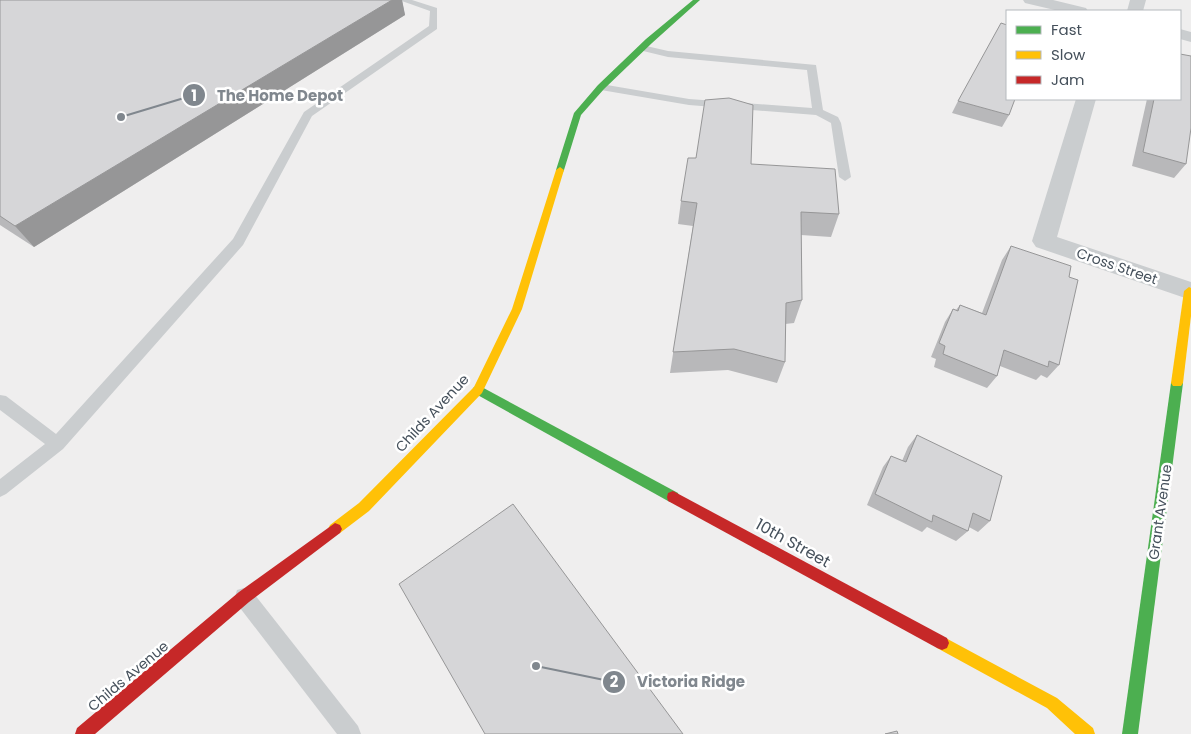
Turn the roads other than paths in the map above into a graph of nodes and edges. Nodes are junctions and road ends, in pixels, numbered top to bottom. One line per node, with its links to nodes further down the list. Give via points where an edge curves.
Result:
1 (403, 0): 13 (lane, via 434,10 434,27 308,114 238,242)
2 (697, 0): 5 (street, Childs Avenue)
3 (1031, 0): 4 (street)
4 (1076, 10)
5 (642, 48): 6 (street, Childs Avenue); 8 (lane, via 668,54 812,66)
6 (602, 87): 8 (lane, via 689,102); 11 (street, Childs Avenue, via 578,115 517,309)
7 (1086, 100): 10 (street, Cross Street, via 1044,241)
8 (818, 112): 9 (lane, via 836,123)
9 (845, 177)
10 (1190, 291): 19 (street, Grant Avenue)
11 (478, 390): 15 (street, Childs Avenue, via 364,507); 18 (street, 10th Street, via 1052,702)
12 (0, 401): 13 (lane)
13 (57, 444): 14 (lane)
14 (0, 489)
15 (244, 597): 16 (lane); 17 (street, Childs Avenue)
16 (346, 732)
17 (83, 734)
18 (1087, 734)
19 (1130, 734)

